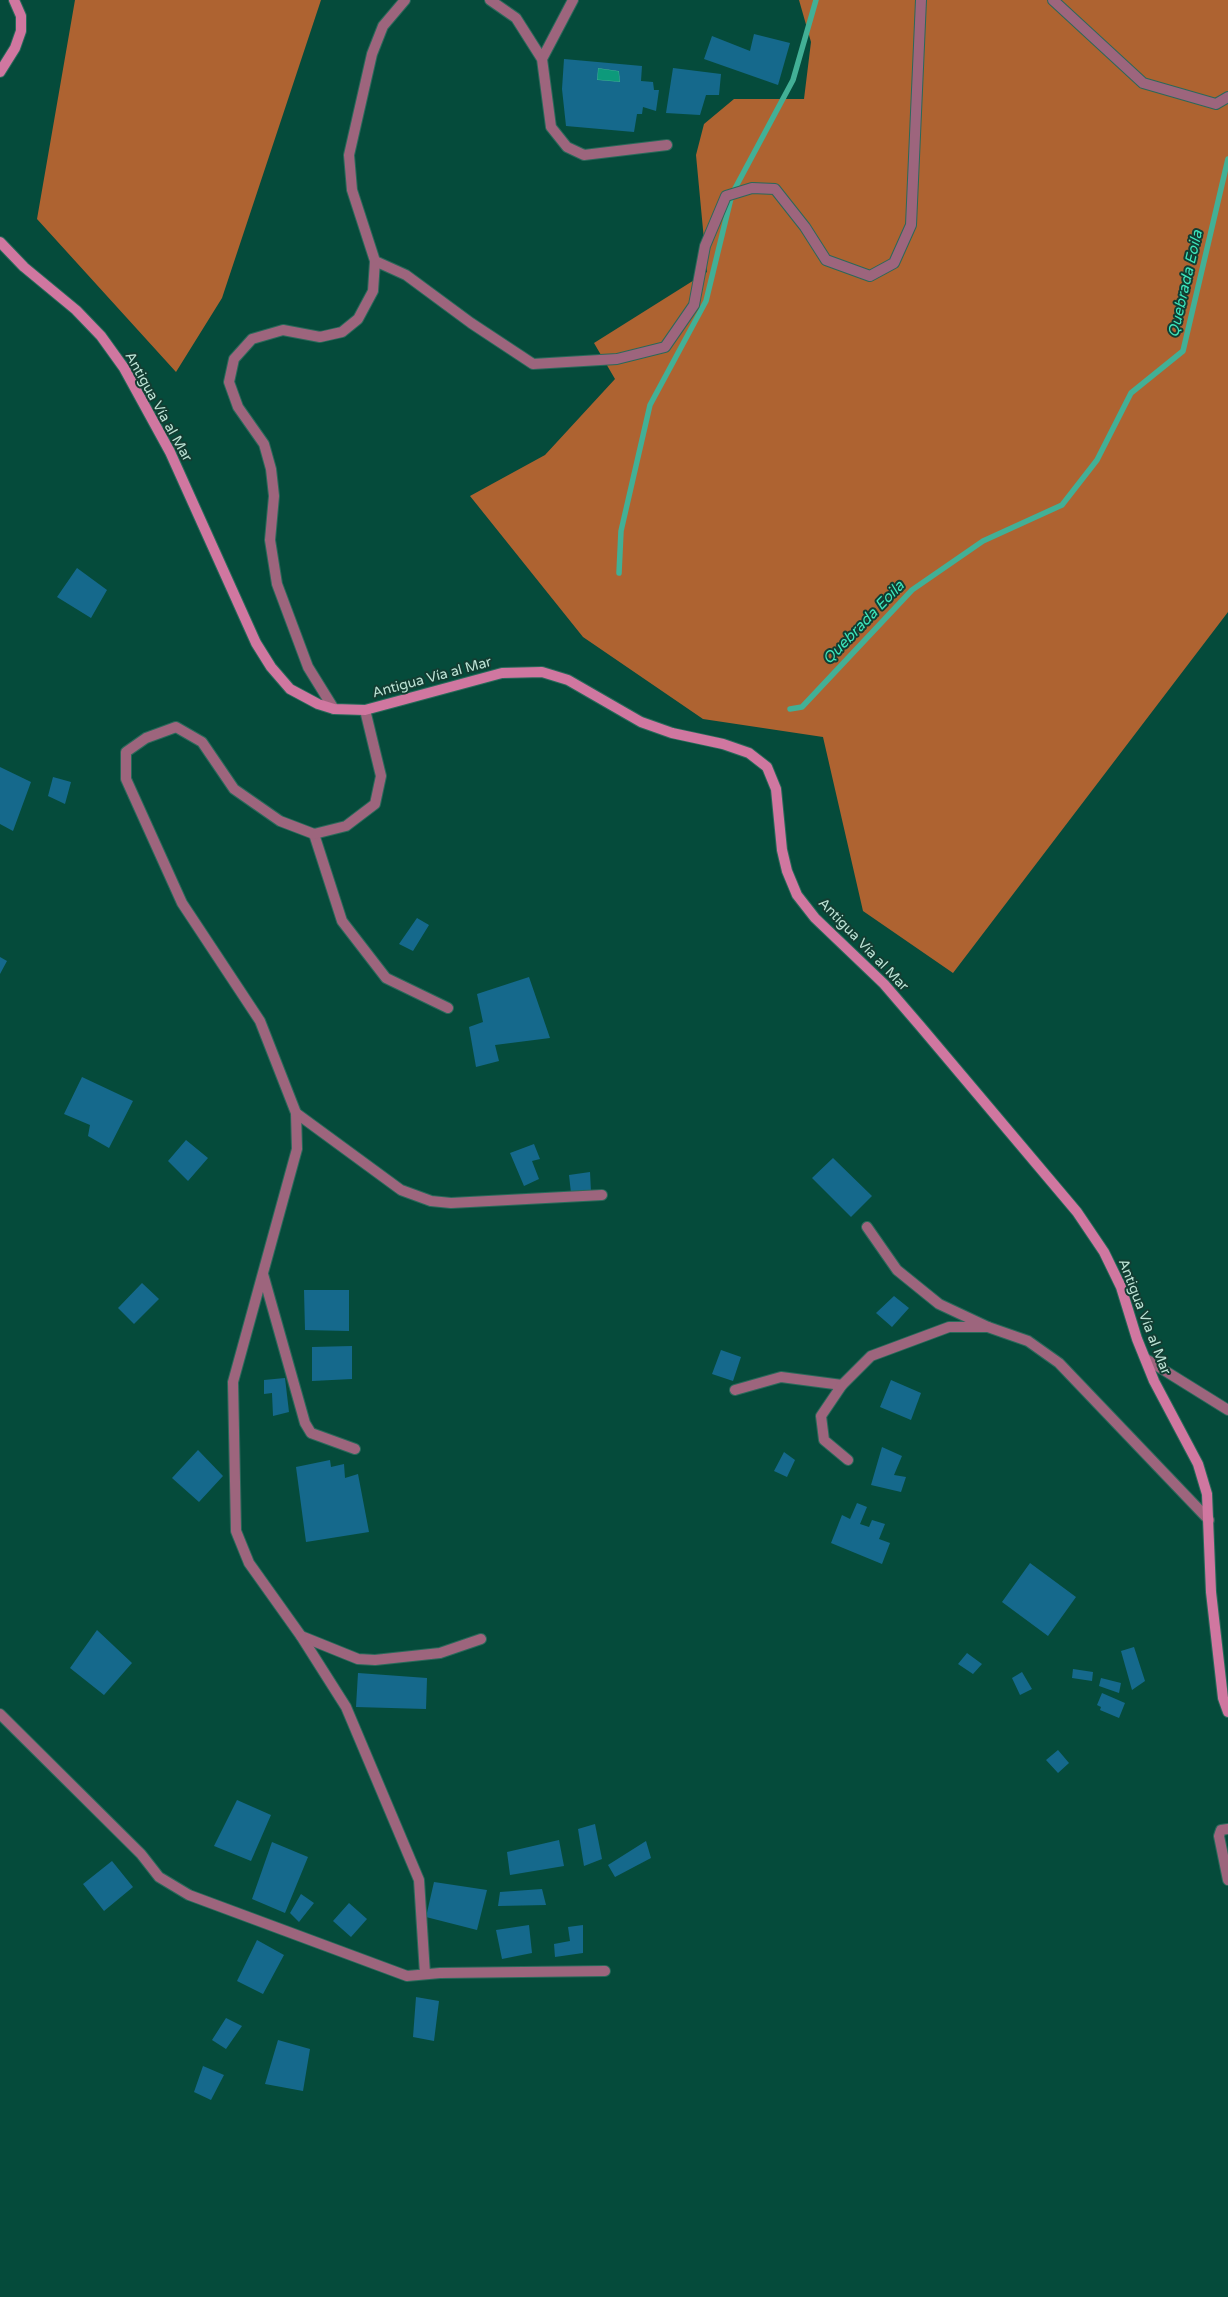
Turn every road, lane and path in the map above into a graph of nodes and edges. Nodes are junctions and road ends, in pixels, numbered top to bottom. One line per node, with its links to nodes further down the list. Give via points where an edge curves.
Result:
1 (14, 0): 8 (main road, via 21,16 21,31)
2 (405, 0): 12 (street, via 383,26 372,54 349,155 352,190)
3 (490, 0): 7 (street, via 516,18)
4 (572, 0): 7 (street)
5 (921, 0): 12 (street, via 911,225 894,263 870,276 826,260 775,189 746,190 726,196 705,246 694,305 664,347 617,359 533,364 406,274)
6 (1054, 0): 9 (street, via 1143,82 1216,104)
7 (542, 59): 10 (street, via 551,127 567,147 584,155)
8 (0, 72)
9 (1228, 97)
10 (667, 145)
11 (0, 242): 13 (main road, Antigua Vía al Mar, via 24,267 76,310 124,368 170,452 256,643 290,689)
12 (375, 261): 13 (street, via 373,291 358,319 342,332 320,337 283,330 252,339 234,359 229,382 238,407 264,444 271,469 274,496 270,540 277,584 308,667)
13 (334, 709): 14 (main road, Antigua Vía al Mar)
14 (365, 710): 15 (street, via 381,776 375,804 346,826); 22 (main road, Antigua Vía al Mar, via 502,673 542,672 568,680 641,722 749,753 767,767 776,789 782,850 796,895 815,918 884,984 1077,1212 1104,1252)
15 (314, 834): 16 (street, via 342,921 386,978); 17 (street, via 280,821 234,790 202,742 176,727 146,738 126,752 126,779 182,903 260,1021)
16 (448, 1008)
17 (296, 1113): 18 (street, via 401,1190 431,1201 451,1203); 20 (street, via 297,1149)
18 (602, 1195)
19 (867, 1227): 21 (street, via 897,1270 939,1304)
20 (263, 1273): 26 (street, via 305,1423 311,1433); 29 (street, via 233,1382 236,1531 249,1563)
21 (988, 1327): 23 (street, via 950,1326 871,1356); 28 (street, via 1028,1341 1059,1363)
22 (1146, 1359): 25 (street); 28 (main road, Antigua Vía al Mar, via 1154,1381 1198,1464 1207,1494)
23 (842, 1385): 24 (street, via 781,1377); 27 (street, via 821,1416 824,1440)
24 (735, 1390)
25 (1228, 1410)
26 (355, 1449)
27 (848, 1460)
28 (1209, 1520): 31 (main road, Antigua Vía al Mar, via 1211,1592 1223,1698)
29 (301, 1636): 30 (street, via 358,1659 375,1660 440,1653); 36 (street, via 346,1707 419,1880)
30 (481, 1639)
31 (1228, 1712)
32 (0, 1714): 36 (street, via 141,1854 159,1877 189,1895 408,1976)
33 (1228, 1829): 34 (street, via 1221,1830 1219,1836)
34 (1228, 1880)
35 (604, 1971): 36 (street)
36 (425, 1974)

